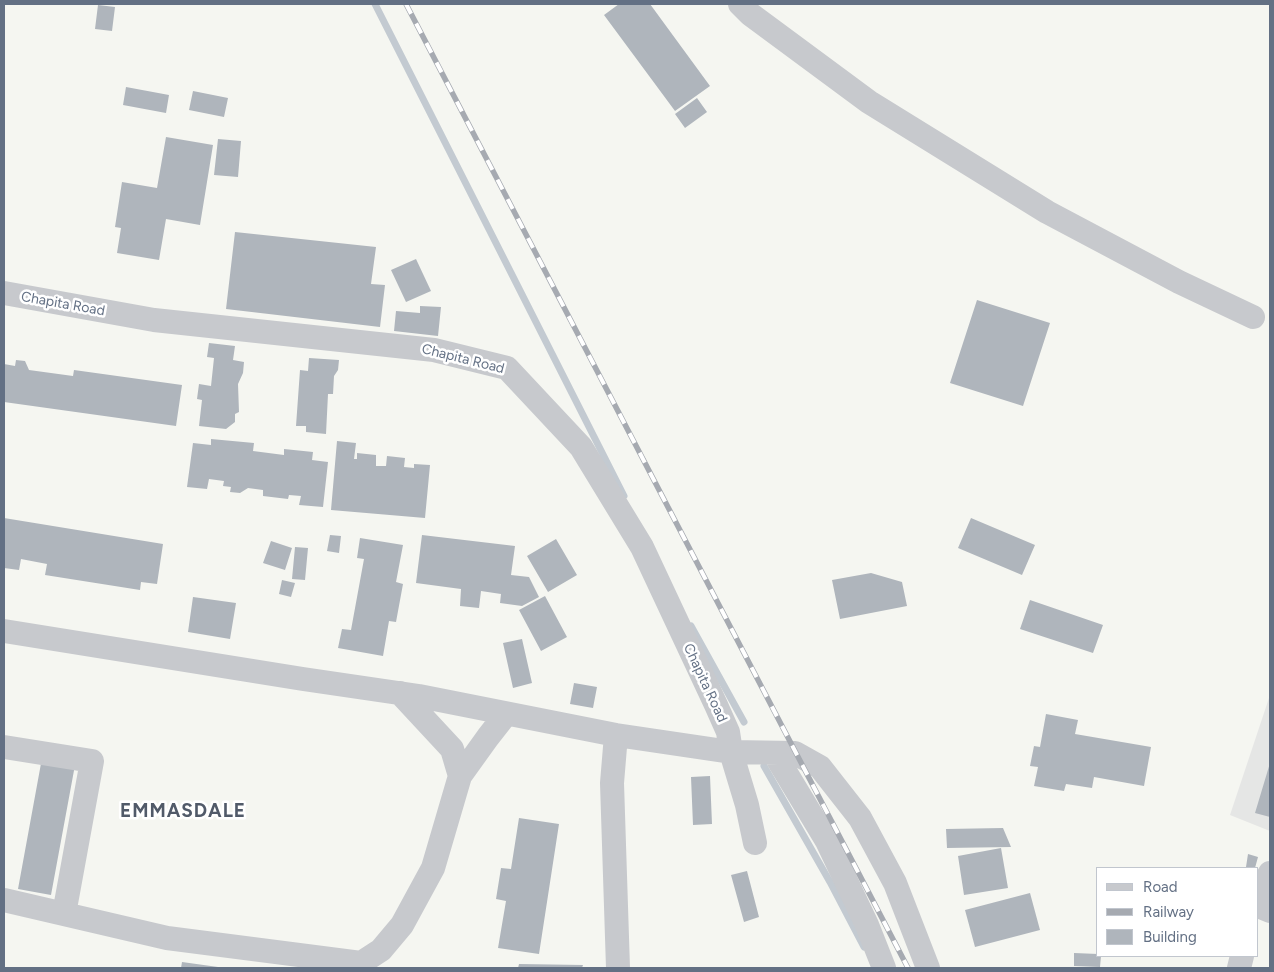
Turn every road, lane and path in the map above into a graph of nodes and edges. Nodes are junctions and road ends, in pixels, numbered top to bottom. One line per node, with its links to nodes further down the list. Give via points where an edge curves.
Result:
1 (740, 4): 3 (street, via 869,102 1047,212)
2 (4, 294): 9 (street, Chapita Road, via 154,320 434,350 507,368 581,447 642,547 728,732)
3 (1253, 317)
4 (4, 631): 5 (street)
5 (400, 693): 6 (street); 11 (street, via 452,749)
6 (506, 714): 7 (street); 11 (street)
7 (616, 735): 9 (street); 17 (street, via 612,783)
8 (4, 747): 16 (street, via 92,761)
9 (731, 752): 10 (street); 12 (street, Chapita Road)
10 (774, 753): 18 (street, via 827,841 867,924); 19 (street, via 795,753 820,767 860,818 895,883)
11 (460, 776): 16 (street, via 433,868 402,924 381,950 361,963 167,938)
12 (756, 843)
13 (1270, 873): 14 (street)
14 (1259, 890)
15 (4, 900): 16 (street)
16 (64, 914)
17 (618, 968)
18 (884, 968)
19 (928, 968)

